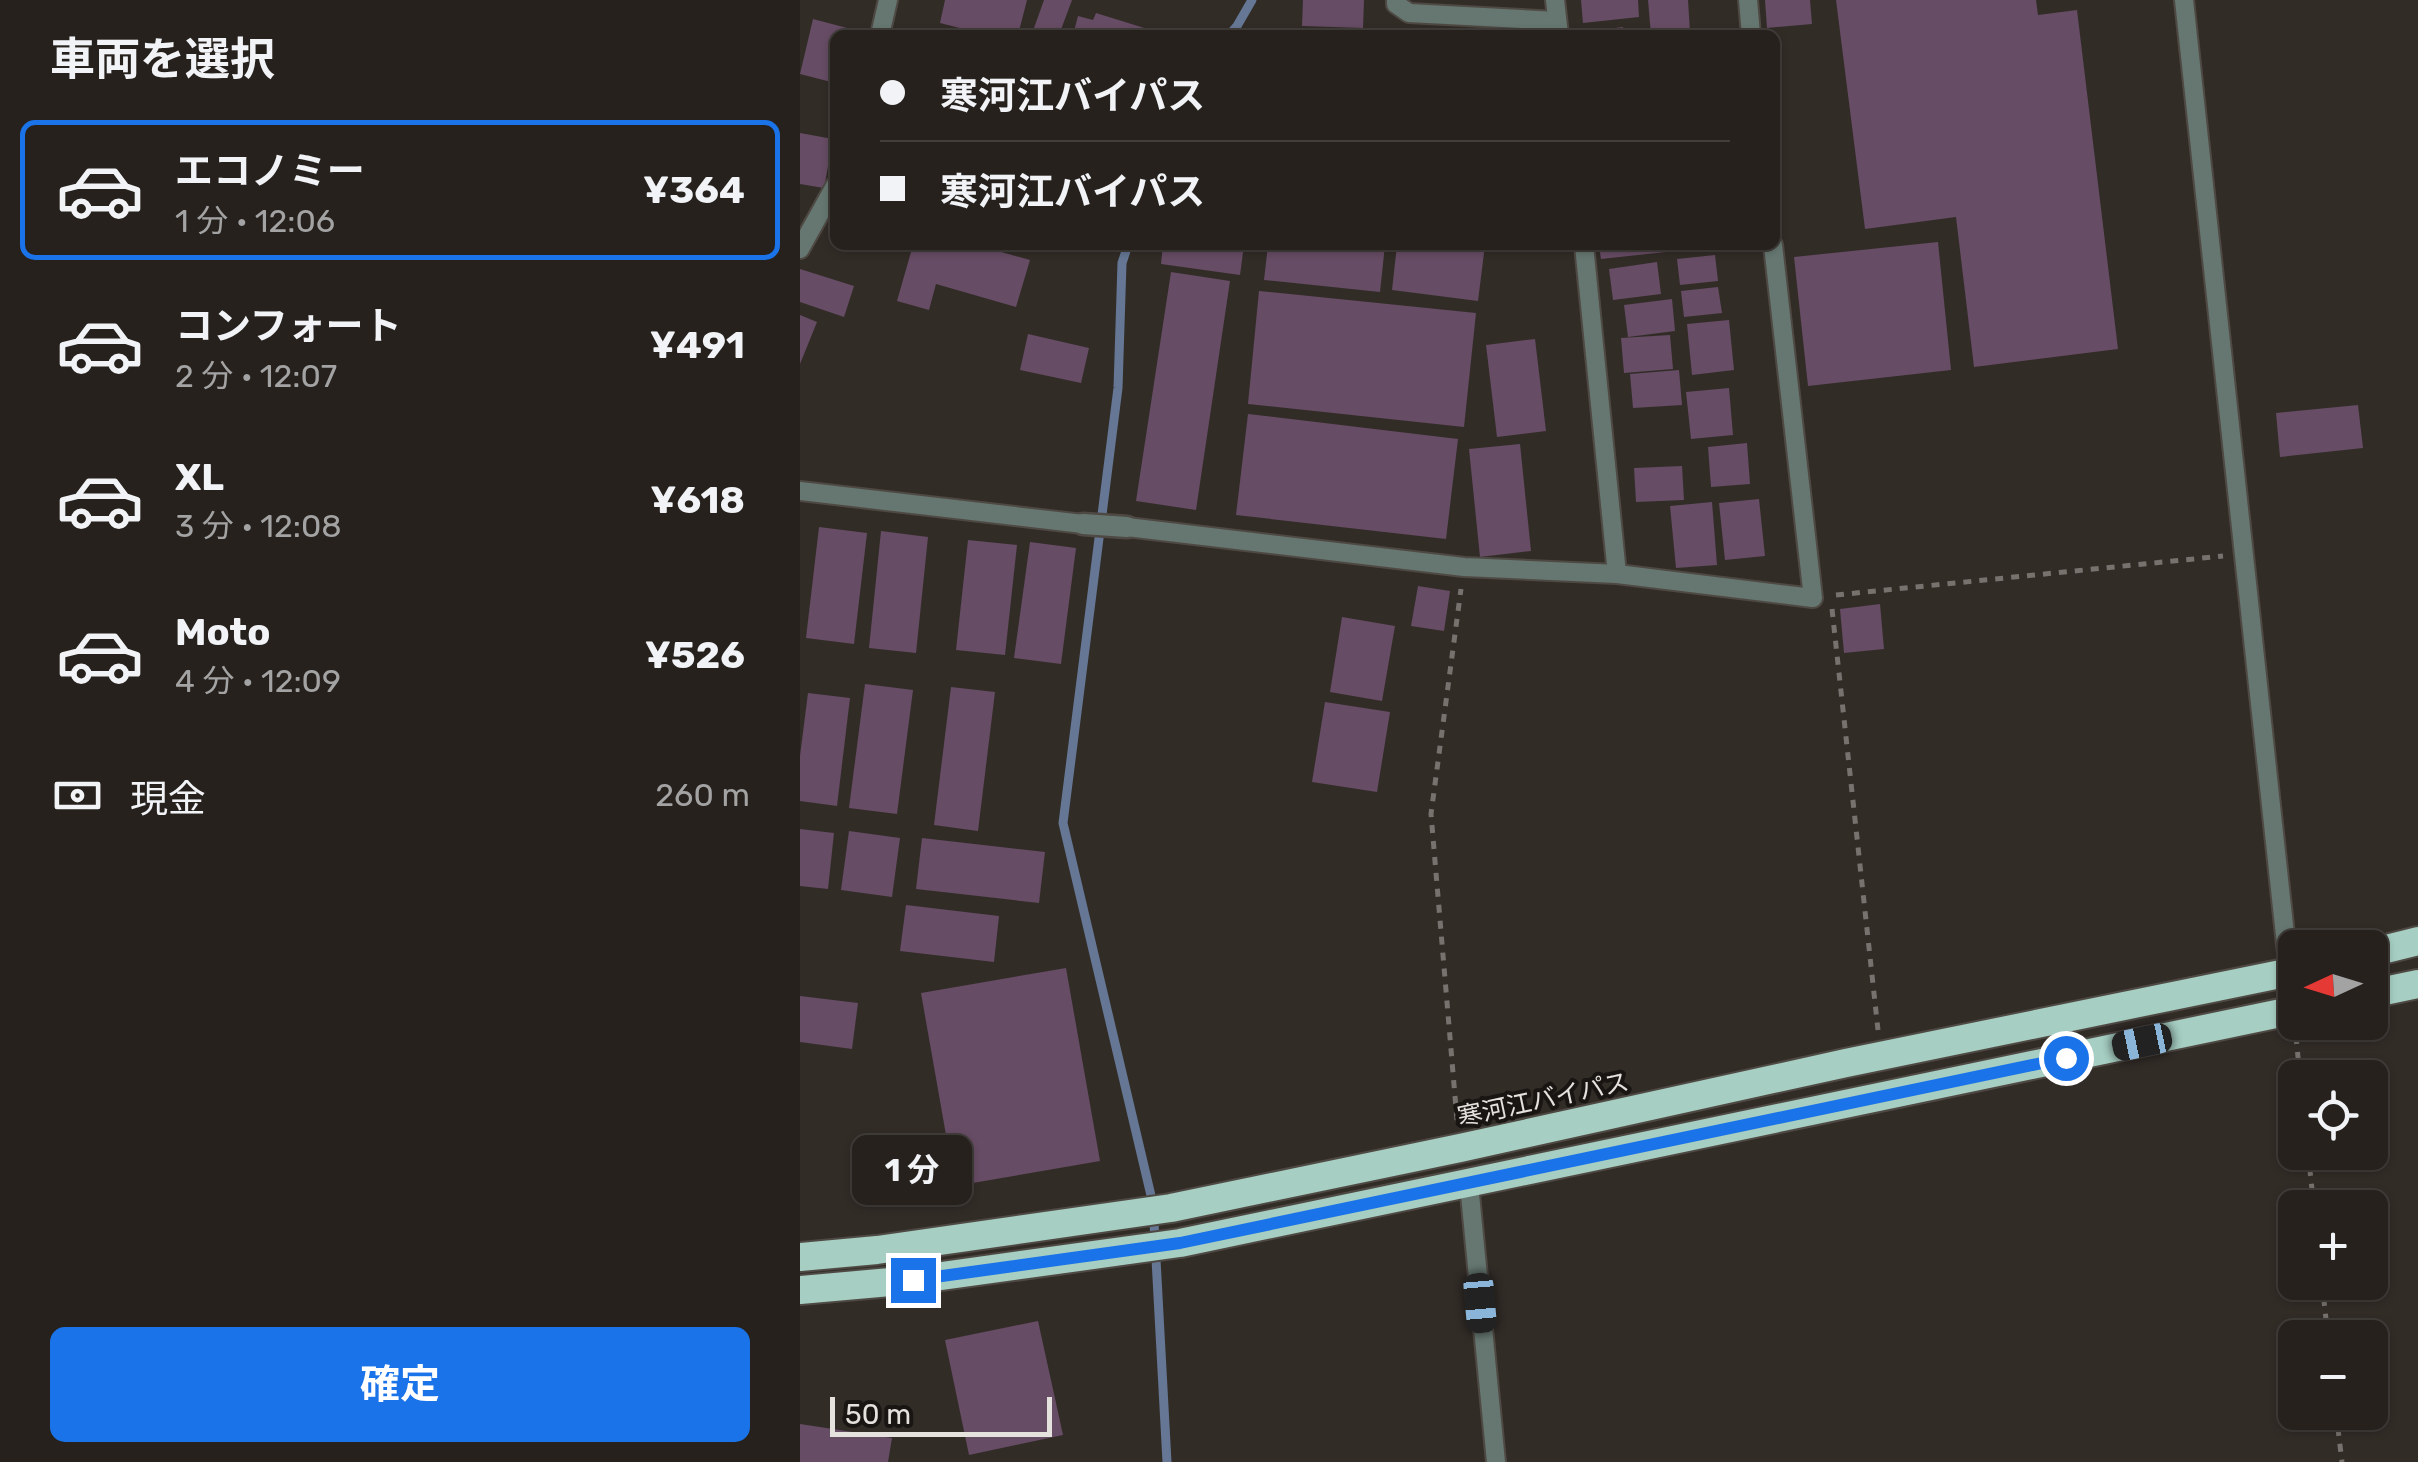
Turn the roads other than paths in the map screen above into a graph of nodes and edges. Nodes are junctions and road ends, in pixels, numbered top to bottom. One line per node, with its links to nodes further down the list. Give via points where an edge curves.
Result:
1 (888, 0): 7 (lane)
2 (1396, 0): 6 (lane, via 1408,13)
3 (1555, 0): 6 (lane)
4 (1748, 0): 8 (lane)
5 (2184, 0): 17 (lane)
6 (1558, 28)
7 (881, 30)
8 (1751, 30)
9 (830, 195): 10 (lane)
10 (800, 249)
11 (1585, 250): 16 (lane)
12 (1774, 250): 16 (lane, via 1813,598)
13 (800, 491): 14 (lane)
14 (1083, 524): 15 (street)
15 (1126, 527): 16 (lane, via 1464,567)
16 (1617, 574)
17 (2287, 930)
18 (2418, 941): 19 (highway)
19 (2388, 948)
20 (2278, 974): 25 (highway, 寒河江バイパス, via 1171,1208)
21 (2418, 984): 22 (highway)
22 (2388, 990)
23 (2278, 1014): 24 (highway)
24 (1469, 1184): 26 (highway, via 1175,1244); 27 (lane)
25 (800, 1257)
26 (800, 1290)
27 (1496, 1462)

